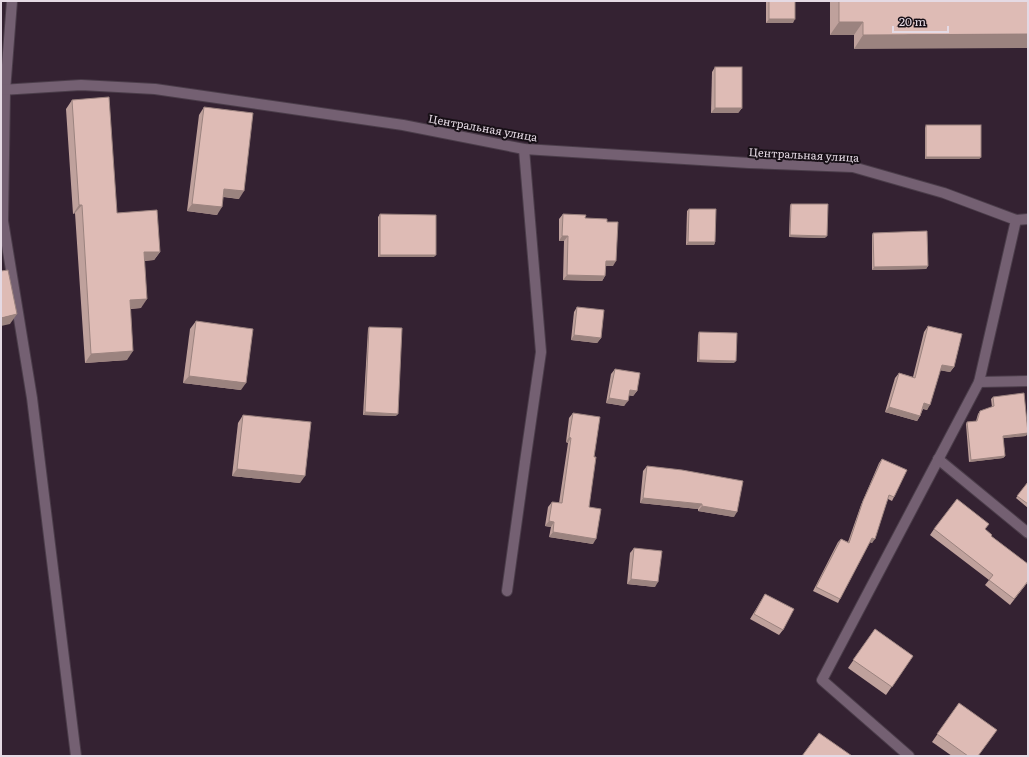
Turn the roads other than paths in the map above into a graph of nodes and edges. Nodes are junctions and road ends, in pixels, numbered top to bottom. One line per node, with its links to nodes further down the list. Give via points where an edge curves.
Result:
1 (12, 1): 2 (street)
2 (3, 91): 3 (street, Центральная улица, via 81,84 155,89 403,125); 11 (street, via 3,221 32,398)
3 (524, 148): 5 (street, Центральная улица, via 749,163 853,167 944,193); 10 (street, via 541,352)
4 (1028, 219): 5 (street, Центральная улица)
5 (1016, 220): 7 (street)
6 (1028, 381): 7 (street)
7 (979, 382): 8 (street)
8 (938, 459): 9 (street); 12 (street, via 822,680)
9 (1028, 533)
10 (507, 591)
11 (76, 756)
12 (909, 756)

